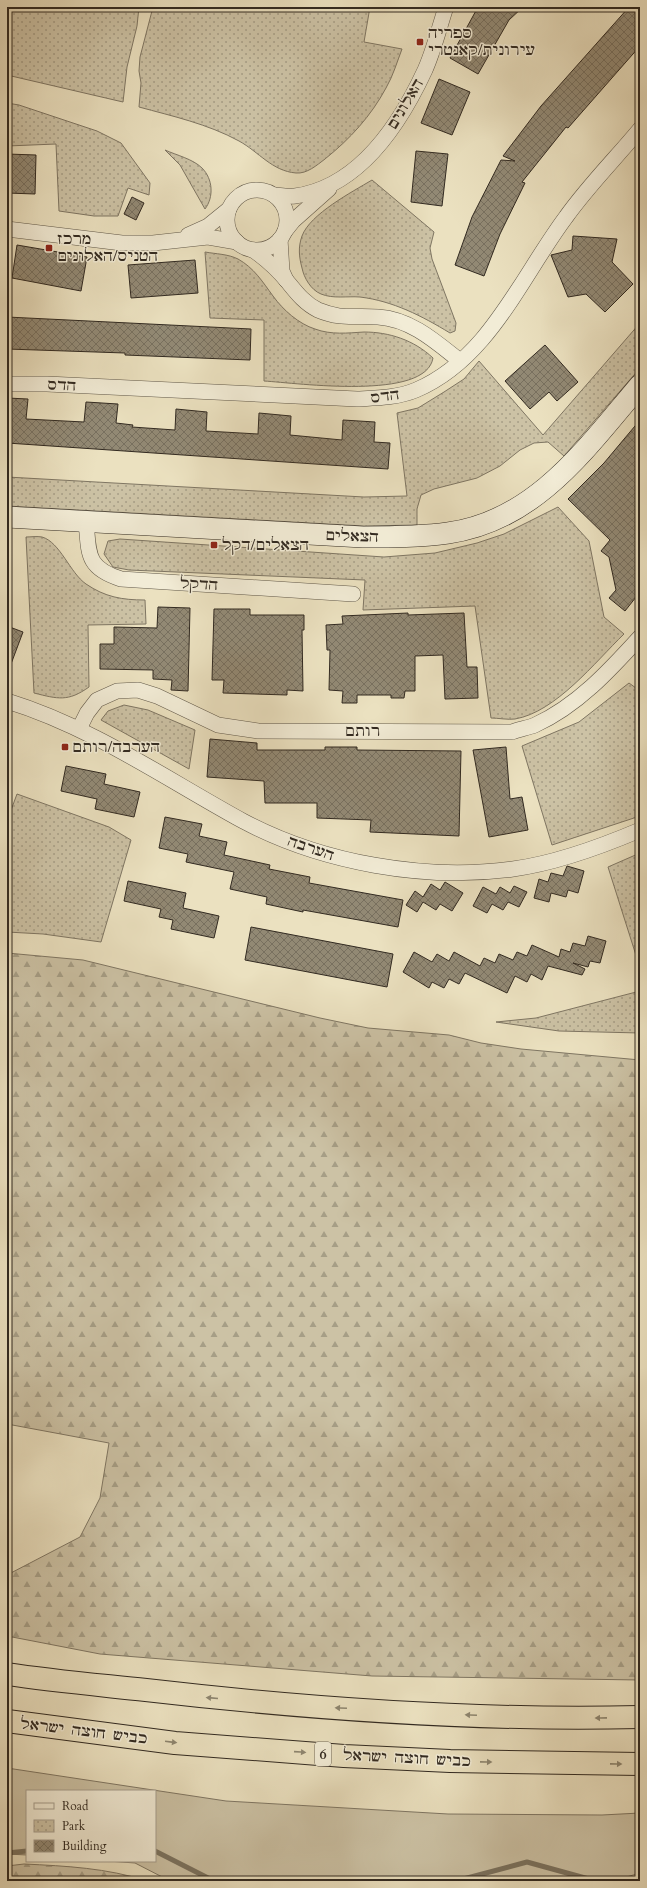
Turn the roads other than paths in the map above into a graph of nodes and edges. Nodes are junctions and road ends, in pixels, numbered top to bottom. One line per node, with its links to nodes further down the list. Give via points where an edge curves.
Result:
1 (445, 9): 3 (street, האלונים, via 425,70 396,120 378,146)
2 (640, 129): 12 (street, הדס, via 566,216 499,317)
3 (341, 178): 4 (street, האלונים, via 327,187 310,193 293,196); 7 (street, האלונים, via 293,221)
4 (274, 195): 5 (street, via 261,190 248,191 240,195); 7 (street, via 286,211 287,221)
5 (228, 209): 8 (street, via 208,226); 9 (street, via 228,227)
6 (7, 228): 8 (street, via 122,243)
7 (282, 235): 10 (street, via 272,246); 11 (street, via 282,271)
8 (176, 240): 9 (street, via 208,237)
9 (237, 242): 10 (street)
10 (253, 250): 11 (street)
11 (287, 281): 12 (street, via 298,296 316,309 336,317 378,317 396,320 424,334)
12 (460, 361): 13 (street, הדס, via 448,373 415,391 385,398 349,399)
13 (7, 384)
14 (640, 385): 16 (street, הצאלים, via 579,457 550,486 520,507 491,522 450,533 363,537)
15 (7, 517): 16 (street, הצאלים)
16 (86, 521): 17 (street, הדקל, via 88,546 94,564 104,574 121,579)
17 (353, 594)
18 (640, 637): 20 (street, רותם, via 611,669 564,709 534,725 512,732 258,731 218,725 157,696 138,690 117,691 97,700)
19 (7, 701): 20 (street, הערבה)
20 (79, 729): 21 (street, הערבה, via 245,822 335,856 386,867 438,872 514,869 570,856)
21 (640, 830)
22 (7, 1674): 23 (highway, one-way to 22, via 478,1715 311,1706 205,1697)
23 (640, 1717)
24 (7, 1721): 25 (highway, כביש חוצה ישראל / 6, one-way to 25, via 176,1743 344,1756 450,1761)
25 (640, 1764)

